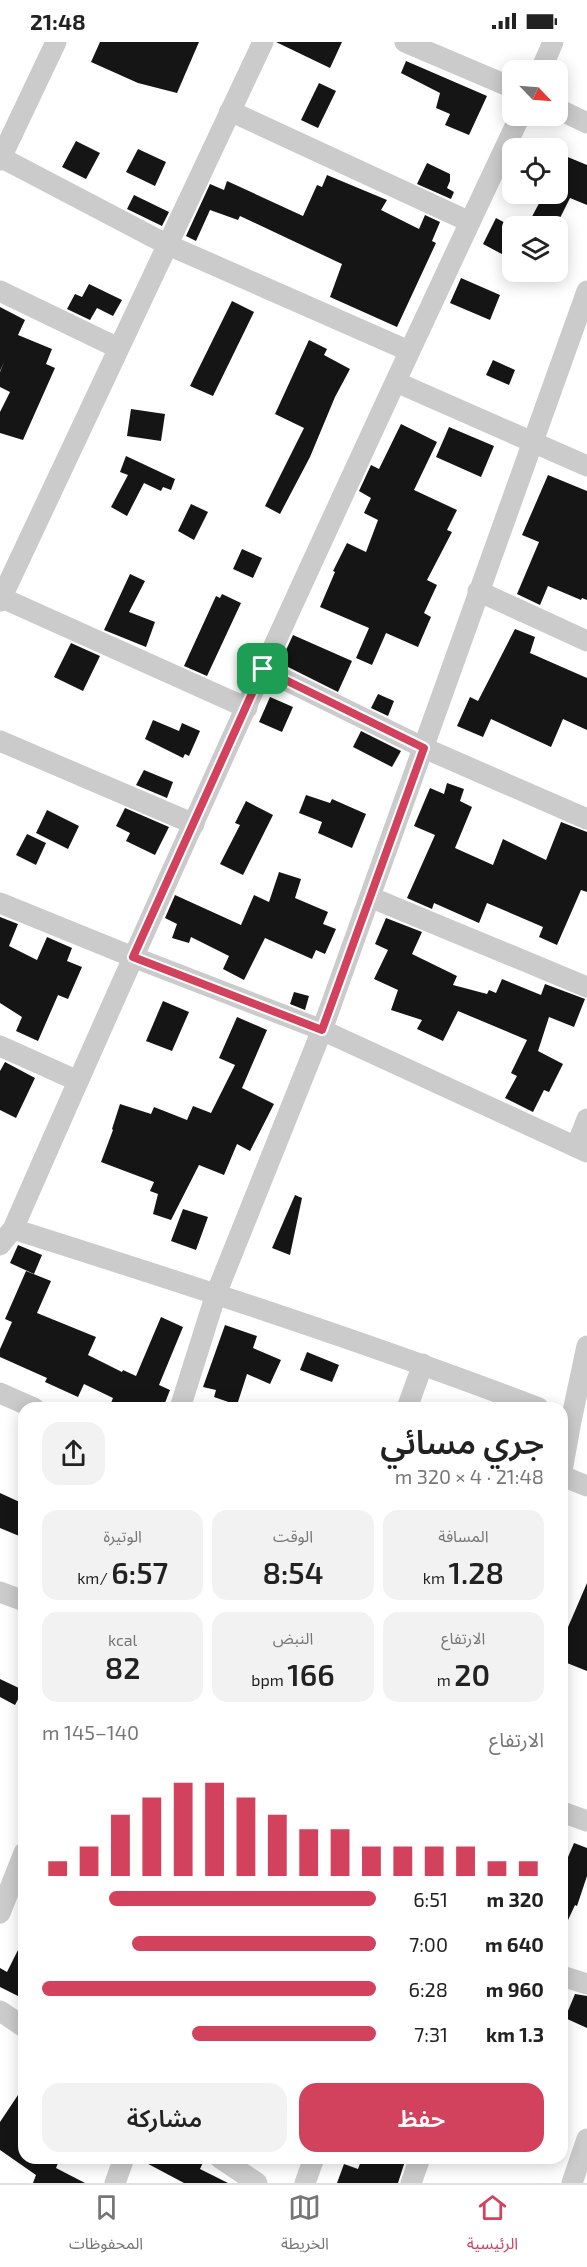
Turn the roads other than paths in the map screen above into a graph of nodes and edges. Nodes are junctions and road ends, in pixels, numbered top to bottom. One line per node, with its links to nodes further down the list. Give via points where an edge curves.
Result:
1 (56, 42): 11 (street)
2 (262, 42): 7 (street)
3 (405, 42): 6 (street)
4 (554, 42): 5 (street)
5 (546, 60)
6 (502, 83)
7 (230, 111): 12 (street); 13 (street)
8 (568, 114): 9 (street)
9 (587, 123)
10 (515, 126): 12 (street)
11 (0, 158): 13 (street)
12 (470, 222): 17 (street)
13 (166, 244): 16 (street); 17 (street)
14 (0, 291): 16 (street)
15 (586, 298): 19 (street)
16 (118, 348): 22 (street)
17 (409, 351): 18 (street)
18 (396, 382): 19 (street); 24 (street)
19 (533, 442): 20 (street); 21 (street)
20 (587, 466)
21 (478, 591): 23 (street); 27 (street)
22 (0, 599): 25 (street)
23 (587, 641)
24 (263, 669): 25 (street); 27 (street)
25 (247, 708): 29 (street)
26 (0, 741): 29 (street)
27 (424, 748): 28 (street); 30 (street)
28 (587, 819)
29 (194, 824): 32 (street)
30 (370, 897): 33 (street); 34 (street)
31 (0, 903): 32 (street)
32 (133, 957): 34 (street); 36 (street)
33 (587, 987)
34 (322, 1030): 38 (street); 40 (street)
35 (0, 1046): 36 (street)
36 (78, 1081): 39 (street)
37 (587, 1119): 38 (street)
38 (581, 1150)
39 (7, 1237): 40 (street)
40 (216, 1294): 42 (street); 45 (street)
41 (587, 1346): 48 (street)
42 (423, 1364): 46 (street); 47 (street)
43 (0, 1393): 44 (street)
44 (20, 1402)
45 (182, 1402)
46 (409, 1402)
47 (523, 1402)
48 (568, 1415)
49 (568, 1476): 50 (street)
50 (587, 1486)
51 (0, 1592): 52 (street)
52 (18, 1599)
53 (568, 1814): 54 (street)
54 (587, 1821)
55 (18, 1868): 56 (street)
56 (0, 1913)
57 (568, 1978): 58 (street)
58 (587, 1984)
59 (0, 2011): 60 (street)
60 (18, 2023)
61 (587, 2139): 70 (street)
62 (122, 2164): 66 (street)
63 (229, 2164): 67 (street)
64 (313, 2164): 68 (street)
65 (418, 2164): 69 (street)
66 (115, 2183)
67 (257, 2183)
68 (305, 2183)
69 (411, 2183)
70 (572, 2183)

